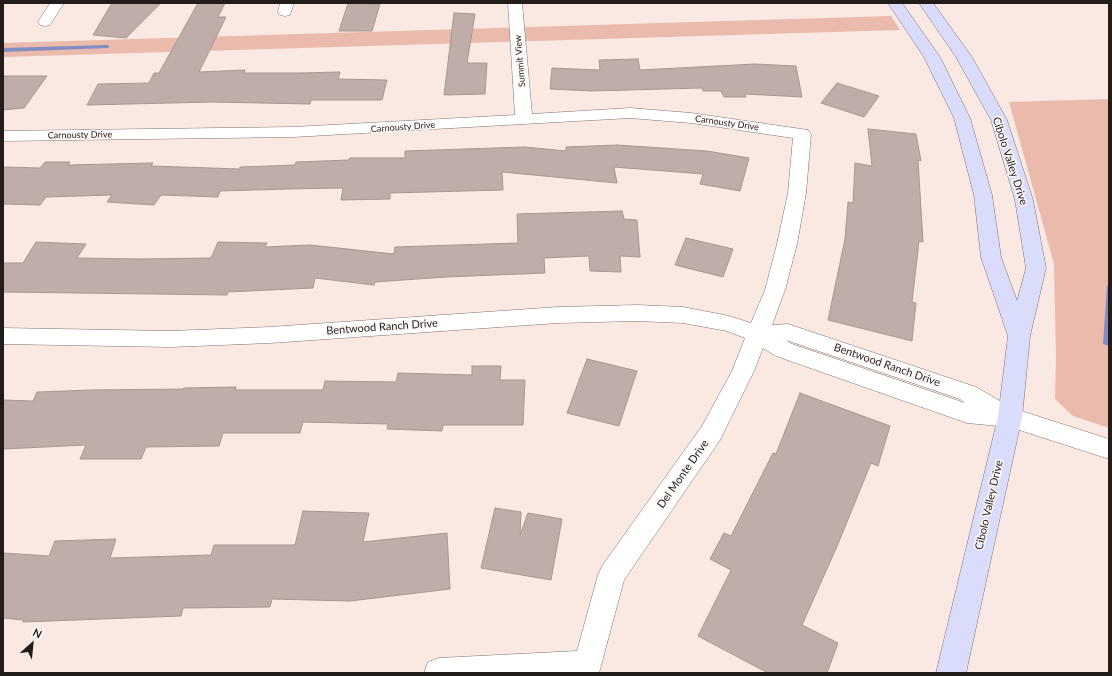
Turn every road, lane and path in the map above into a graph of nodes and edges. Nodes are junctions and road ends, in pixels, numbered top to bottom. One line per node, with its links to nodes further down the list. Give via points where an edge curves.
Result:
1 (57, 3): 5 (street)
2 (515, 3): 6 (street, Summit View)
3 (895, 3): 11 (main road, Cibolo Valley Drive, via 932,57 962,118 983,195 991,257)
4 (926, 3): 11 (main road, Cibolo Valley Drive, via 964,57 999,120 1024,200 1036,268)
5 (45, 22)
6 (524, 119): 7 (street, Carnousty Drive, via 630,113 691,118); 8 (street, Carnousty Drive, via 293,132)
7 (802, 134): 9 (street, Del Monte Drive, via 797,193 787,244 775,290)
8 (3, 136)
9 (758, 334): 10 (street, Bentwood Ranch Drive, via 729,324 683,315 637,313 558,315 270,335 171,339); 12 (street, Bentwood Ranch Drive, via 784,350 967,413); 14 (street, Del Monte Drive, via 744,371 711,433 612,575 588,664)
10 (3, 336)
11 (1019, 336): 12 (main road, Cibolo Valley Drive)
12 (1010, 417): 13 (street, Bentwood Ranch Drive); 15 (main road, Cibolo Valley Drive)
13 (1109, 449)
14 (439, 673)
15 (951, 673)

